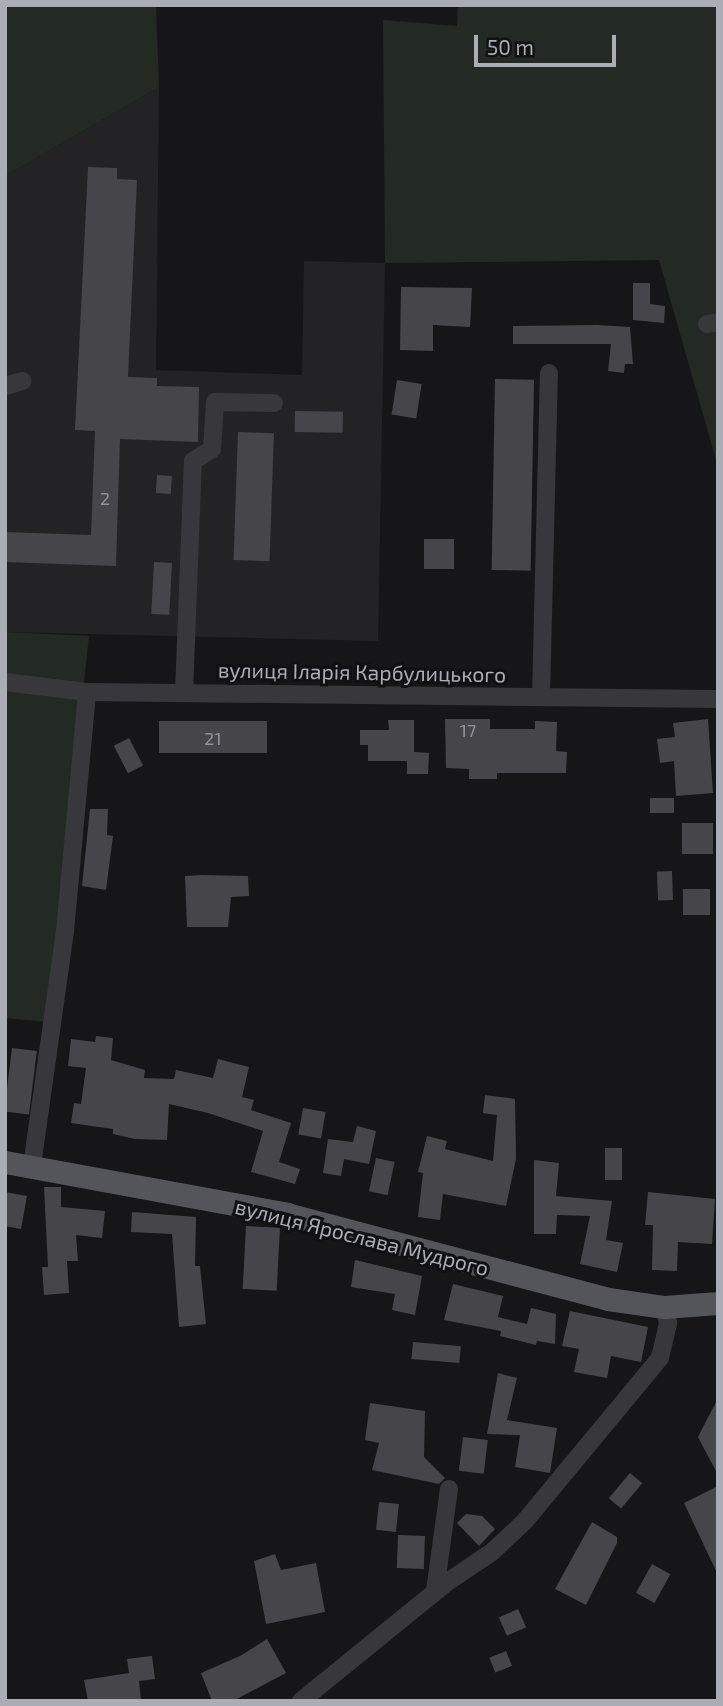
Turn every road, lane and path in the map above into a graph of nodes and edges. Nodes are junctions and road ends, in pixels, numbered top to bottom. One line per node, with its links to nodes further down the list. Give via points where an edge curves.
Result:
1 (549, 373): 6 (street)
2 (274, 403): 5 (street, via 215,402 212,449 194,461)
3 (5, 682): 4 (street, вулиця Іларія Карбулицького)
4 (87, 692): 5 (street, вулиця Іларія Карбулицького); 9 (street, via 65,931)
5 (184, 693): 6 (street, вулиця Іларія Карбулицького)
6 (541, 697): 7 (street, вулиця Іларія Карбулицького)
7 (718, 699)
8 (5, 1162): 9 (main road, вулиця Ярослава Мудрого)
9 (32, 1166): 11 (main road, вулиця Ярослава Мудрого, via 287,1214 532,1280)
10 (718, 1303): 11 (main road, вулиця Ярослава Мудрого)
11 (664, 1307): 13 (street, via 668,1323 660,1358 525,1521 492,1552)
12 (449, 1489): 13 (street)
13 (435, 1591): 14 (street)
14 (303, 1700)

